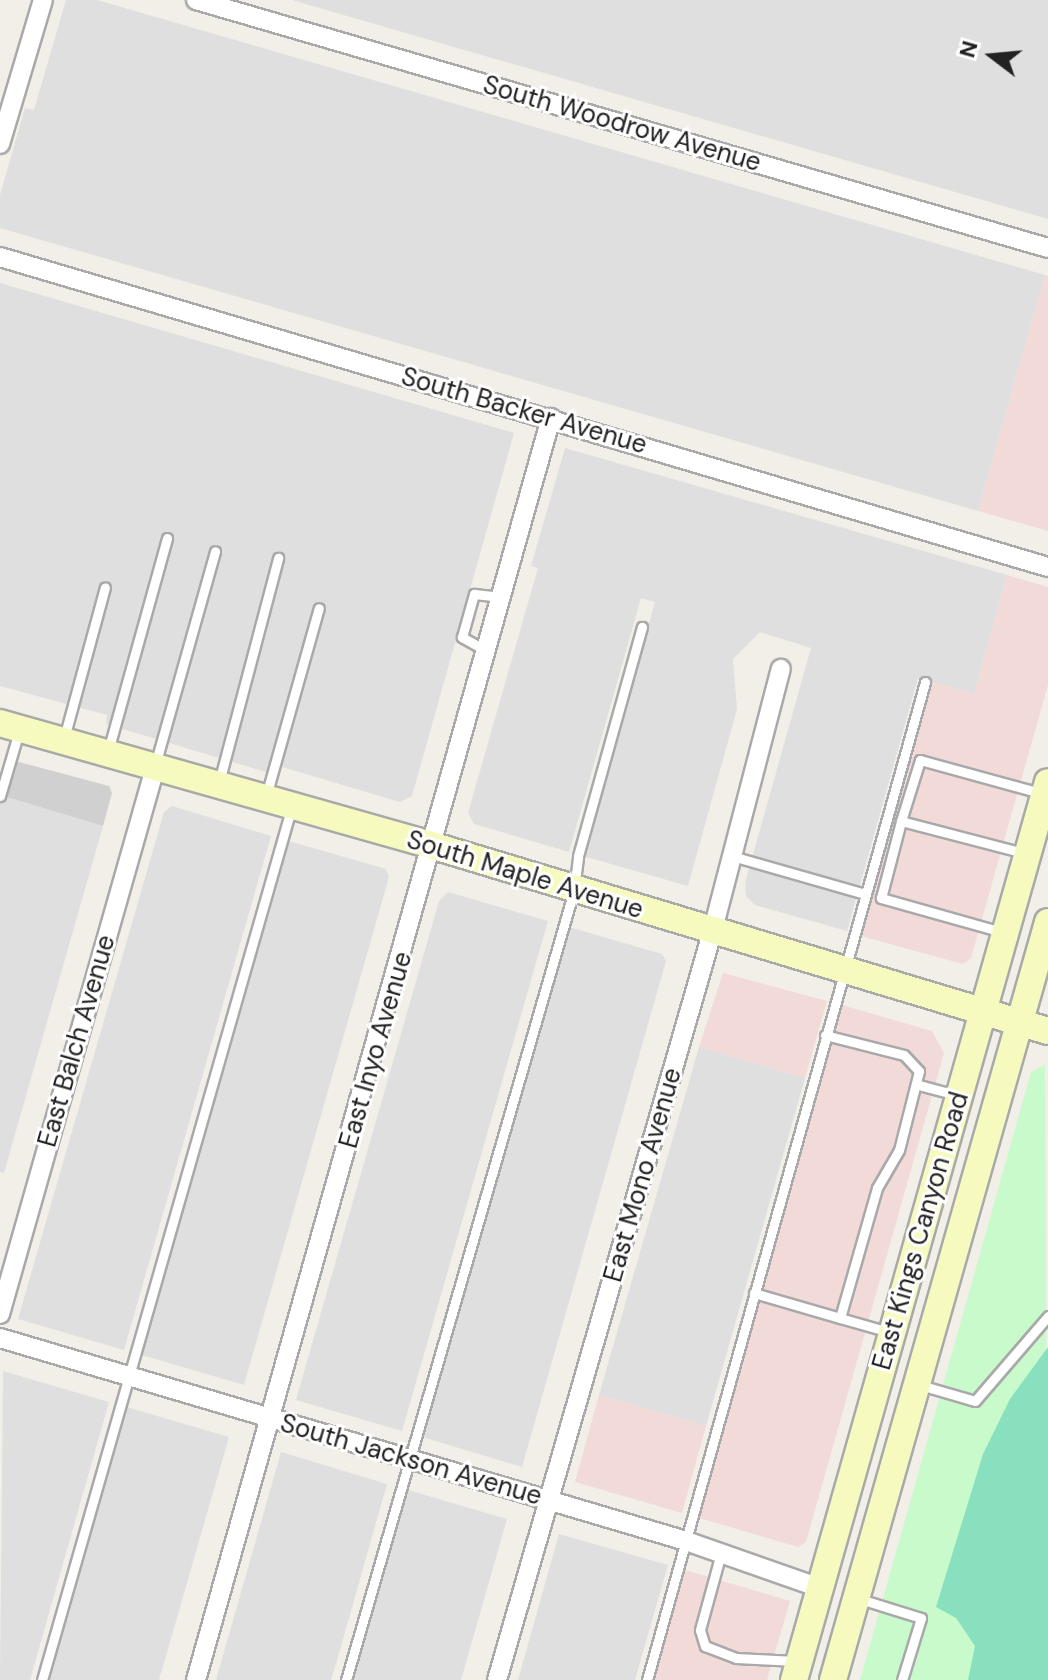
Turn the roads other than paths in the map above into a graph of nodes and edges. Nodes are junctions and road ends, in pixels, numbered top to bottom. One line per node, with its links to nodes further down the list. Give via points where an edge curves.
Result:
1 (43, 0): 3 (street)
2 (196, 0): 4 (street, South Woodrow Avenue)
3 (0, 144)
4 (1048, 248)
5 (0, 257): 6 (street, South Backer Avenue)
6 (551, 418): 10 (street, South Backer Avenue); 12 (street, East Inyo Avenue)
7 (167, 538): 20 (lane)
8 (215, 551): 21 (lane)
9 (278, 558): 22 (lane)
10 (1048, 567)
11 (105, 587): 19 (lane)
12 (502, 597): 15 (street, East Inyo Avenue); 15 (lane, via 474,594 462,637)
13 (319, 608): 25 (lane)
14 (642, 627): 31 (lane, via 578,856)
15 (487, 651): 28 (street, East Inyo Avenue)
16 (781, 669): 30 (street, East Mono Avenue)
17 (925, 682): 32 (lane)
18 (10, 726): 19 (main road, South Maple Avenue); 24 (lane)
19 (63, 741): 20 (main road, South Maple Avenue)
20 (107, 754): 21 (main road, South Maple Avenue)
21 (155, 768): 22 (main road, South Maple Avenue); 44 (street, East Balch Avenue)
22 (218, 786): 25 (main road, South Maple Avenue)
23 (1046, 788): 27 (lane, via 920,760); 29 (main road, East Kings Canyon Road)
24 (0, 796)
25 (266, 799): 26 (main road, South Maple Avenue)
26 (292, 806): 28 (main road, South Maple Avenue); 50 (lane)
27 (901, 821): 29 (lane); 34 (lane, via 881,898)
28 (434, 846): 31 (main road, South Maple Avenue); 52 (street, East Inyo Avenue)
29 (1027, 854): 34 (main road, East Kings Canyon Road)
30 (732, 856): 32 (lane); 33 (street, East Mono Avenue)
31 (574, 890): 33 (main road, South Maple Avenue); 53 (lane)
32 (865, 894): 36 (lane)
33 (712, 933): 36 (main road, South Maple Avenue); 54 (street, East Mono Avenue)
34 (1005, 933): 37 (main road, East Kings Canyon Road)
35 (1046, 938): 38 (main road, East Kings Canyon Road)
36 (843, 968): 37 (main road, South Maple Avenue); 40 (lane)
37 (983, 1012): 38 (main road, South Maple Avenue); 42 (main road, East Kings Canyon Road)
38 (1019, 1023): 39 (main road, South Maple Avenue); 51 (main road, East Kings Canyon Road)
39 (1048, 1031)
40 (825, 1035): 41 (lane, via 904,1055 919,1071); 43 (lane)
41 (919, 1085): 42 (lane); 46 (lane, via 899,1150 877,1188)
42 (960, 1096): 47 (main road, East Kings Canyon Road)
43 (754, 1293): 46 (lane); 55 (lane)
44 (0, 1314)
45 (1048, 1316): 51 (lane, via 975,1401)
46 (840, 1318): 47 (lane)
47 (892, 1333): 49 (main road, East Kings Canyon Road)
48 (0, 1338): 50 (street, South Jackson Avenue)
49 (880, 1375): 57 (main road, East Kings Canyon Road); 58 (main road, via 880,1434 844,1565 845,1585)
50 (128, 1376): 52 (street, South Jackson Avenue); 60 (lane)
51 (917, 1384): 58 (main road, East Kings Canyon Road)
52 (272, 1419): 53 (street, South Jackson Avenue); 61 (street, East Inyo Avenue)
53 (410, 1460): 54 (street, South Jackson Avenue); 62 (lane)
54 (549, 1501): 55 (street, South Jackson Avenue); 63 (street, East Mono Avenue)
55 (686, 1541): 56 (street, South Jackson Avenue); 64 (lane)
56 (721, 1553): 57 (street, South Jackson Avenue); 59 (lane, via 700,1630 705,1646)
57 (820, 1588): 59 (main road, via 834,1610)
58 (856, 1598): 65 (main road, East Kings Canyon Road); 66 (lane, via 921,1618)
59 (803, 1674)
60 (42, 1680)
61 (196, 1680)
62 (346, 1680)
63 (497, 1680)
64 (647, 1680)
65 (833, 1680)
66 (902, 1680)

